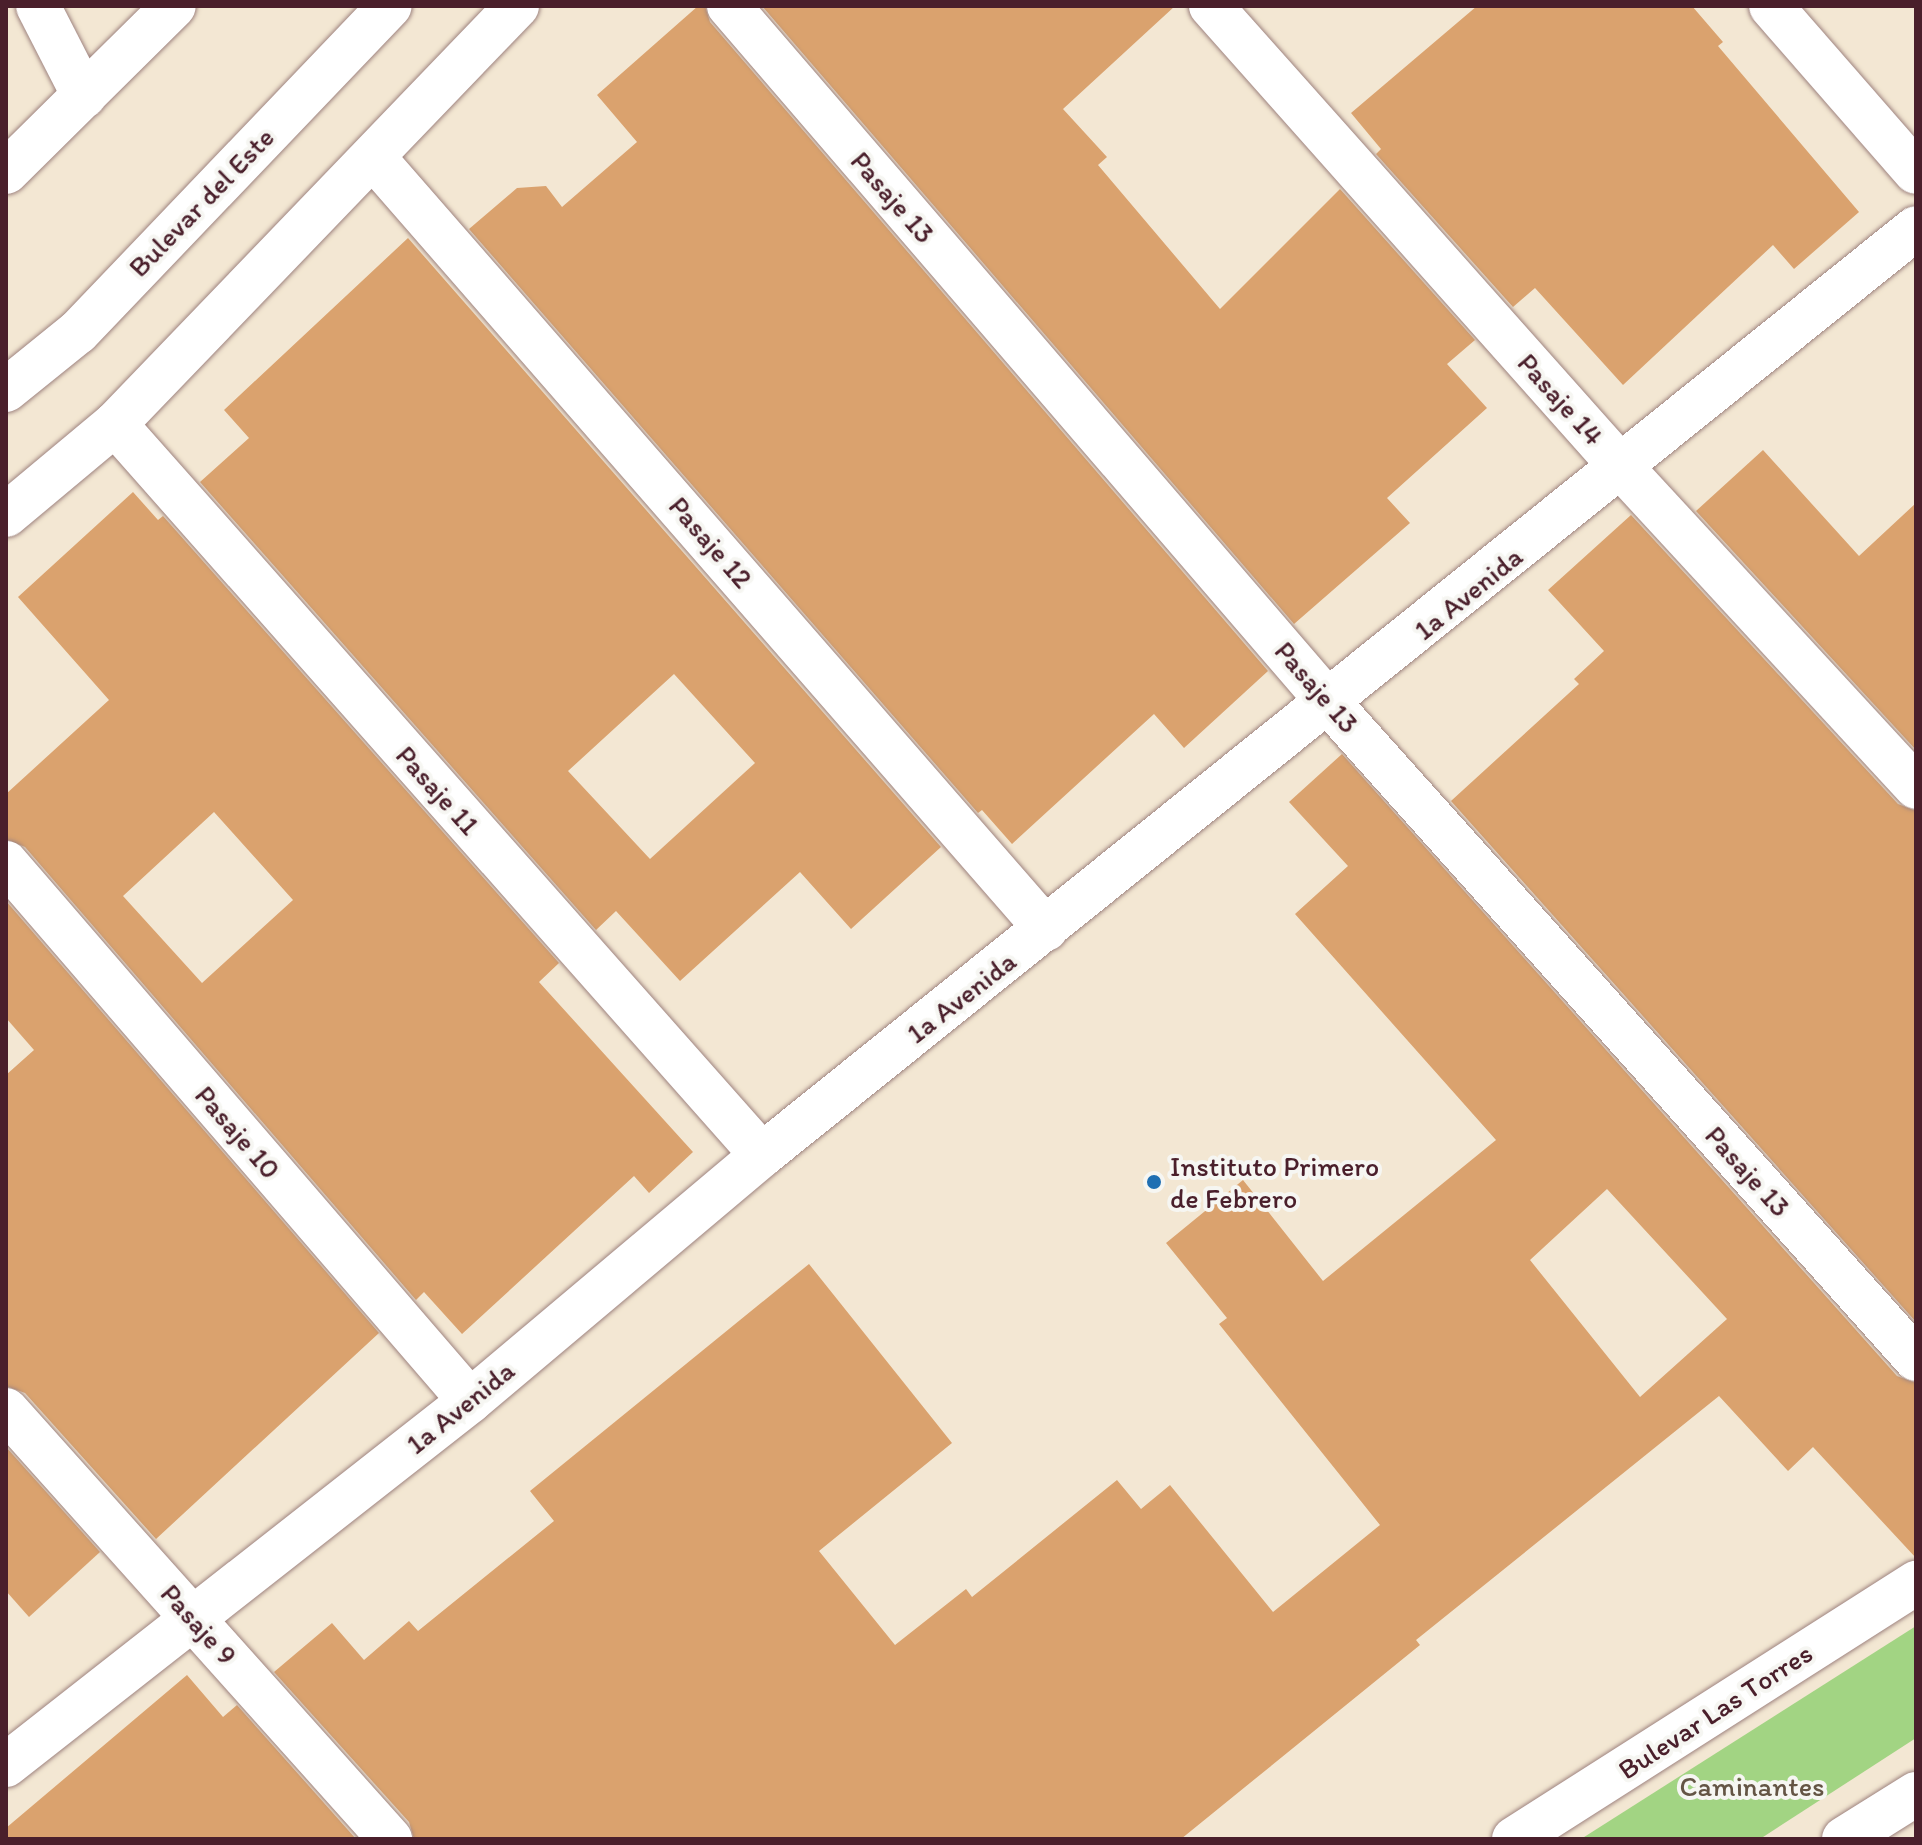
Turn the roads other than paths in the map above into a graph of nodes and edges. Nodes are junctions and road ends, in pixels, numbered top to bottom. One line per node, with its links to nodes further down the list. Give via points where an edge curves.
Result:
1 (38, 6): 8 (main road)
2 (174, 6): 8 (main road)
3 (389, 6): 13 (main road, Bulevar del Este, via 78,332)
4 (517, 6): 9 (main road)
5 (729, 6): 17 (main road, Pasaje 13)
6 (1211, 6): 15 (main road, Pasaje 14)
7 (1771, 6): 11 (main road)
8 (84, 96): 10 (main road)
9 (373, 157): 14 (main road); 20 (main road, Pasaje 12)
10 (6, 172)
11 (1916, 172)
12 (1916, 228): 15 (main road, 1a Avenida)
13 (6, 390)
14 (115, 424): 16 (main road); 21 (main road, Pasaje 11)
15 (1622, 468): 17 (main road, 1a Avenida); 18 (main road, Pasaje 14)
16 (6, 515)
17 (1330, 704): 20 (main road, 1a Avenida); 22 (main road, Pasaje 13)
18 (1916, 787)
19 (6, 863): 23 (main road, Pasaje 10)
20 (1046, 929): 21 (main road, 1a Avenida)
21 (762, 1155): 23 (main road, 1a Avenida)
22 (1916, 1359)
23 (470, 1401): 26 (main road, 1a Avenida)
24 (6, 1410): 26 (main road, Pasaje 9)
25 (1916, 1583): 31 (main road, Bulevar Las Torres)
26 (193, 1618): 27 (main road, 1a Avenida); 30 (main road, Pasaje 9)
27 (6, 1765)
28 (1916, 1794): 29 (main road)
29 (1862, 1834)
30 (390, 1839)
31 (1514, 1839)

